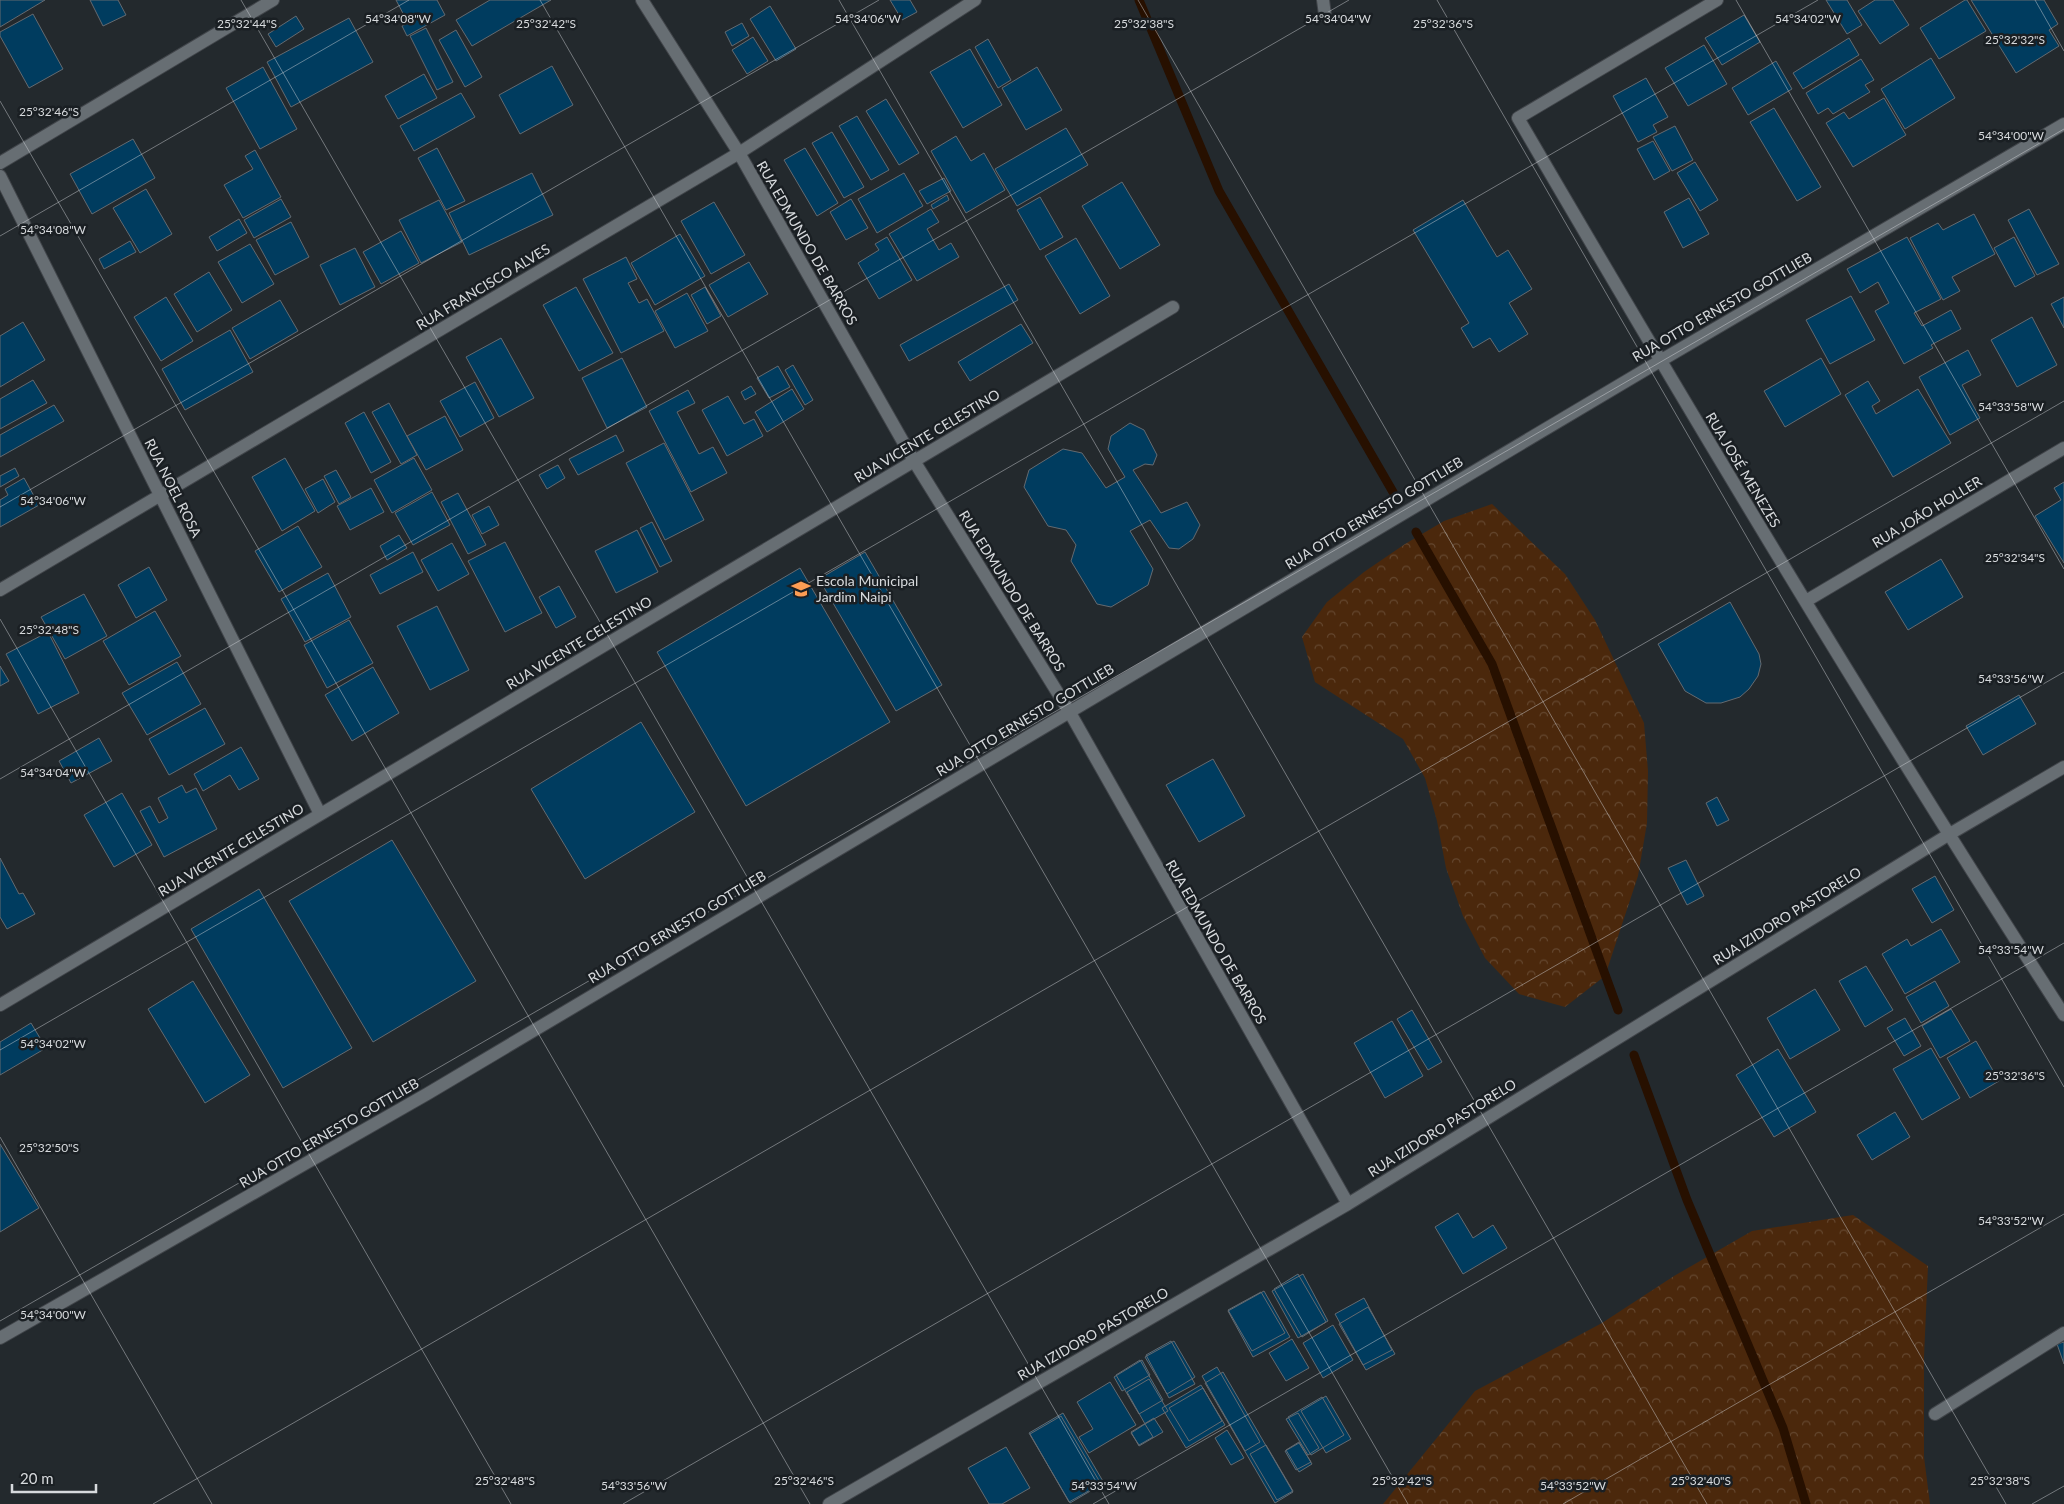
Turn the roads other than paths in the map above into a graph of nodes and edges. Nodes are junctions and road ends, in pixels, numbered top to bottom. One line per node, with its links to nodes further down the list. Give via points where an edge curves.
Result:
1 (273, 0): 9 (street)
2 (642, 0): 8 (street, RUA EDMUNDO DE BARROS)
3 (975, 0): 8 (street, RUA FRANCISCO ALVES)
4 (1323, 0): 6 (street)
5 (1716, 0): 12 (street, RUA JOSÉ MENEZES, via 1518,118)
6 (1325, 15)
7 (2064, 124): 12 (street, RUA OTTO ERNESTO GOTTLIEB)
8 (739, 153): 14 (street, RUA EDMUNDO DE BARROS); 15 (street, RUA FRANCISCO ALVES)
9 (0, 163)
10 (0, 176): 15 (street, RUA NOEL ROSA)
11 (1173, 307): 14 (street, RUA VICENTE CELESTINO)
12 (1660, 361): 17 (street, RUA JOSÉ MENEZES); 18 (street, RUA OTTO ERNESTO GOTTLIEB)
13 (2064, 448): 17 (street, RUA JOÃO HOLLER)
14 (914, 461): 18 (street, RUA EDMUNDO DE BARROS); 20 (street, RUA VICENTE CELESTINO)
15 (160, 495): 16 (street, RUA FRANCISCO ALVES); 20 (street, RUA NOEL ROSA)
16 (0, 590)
17 (1806, 601): 21 (street, RUA JOSÉ MENEZES)
18 (1069, 711): 24 (street, RUA EDMUNDO DE BARROS); 26 (street, RUA OTTO ERNESTO GOTTLIEB, via 428,1094)
19 (2064, 767): 21 (street, RUA IZIDORO PASTORELO)
20 (320, 814): 22 (street, RUA VICENTE CELESTINO)
21 (1948, 835): 23 (street, RUA JOSÉ MENEZES); 24 (street, RUA IZIDORO PASTORELO)
22 (0, 1005)
23 (2064, 1015)
24 (1348, 1204): 28 (street, RUA IZIDORO PASTORELO)
25 (2064, 1333): 27 (street)
26 (0, 1338)
27 (1934, 1414)
28 (829, 1504)

